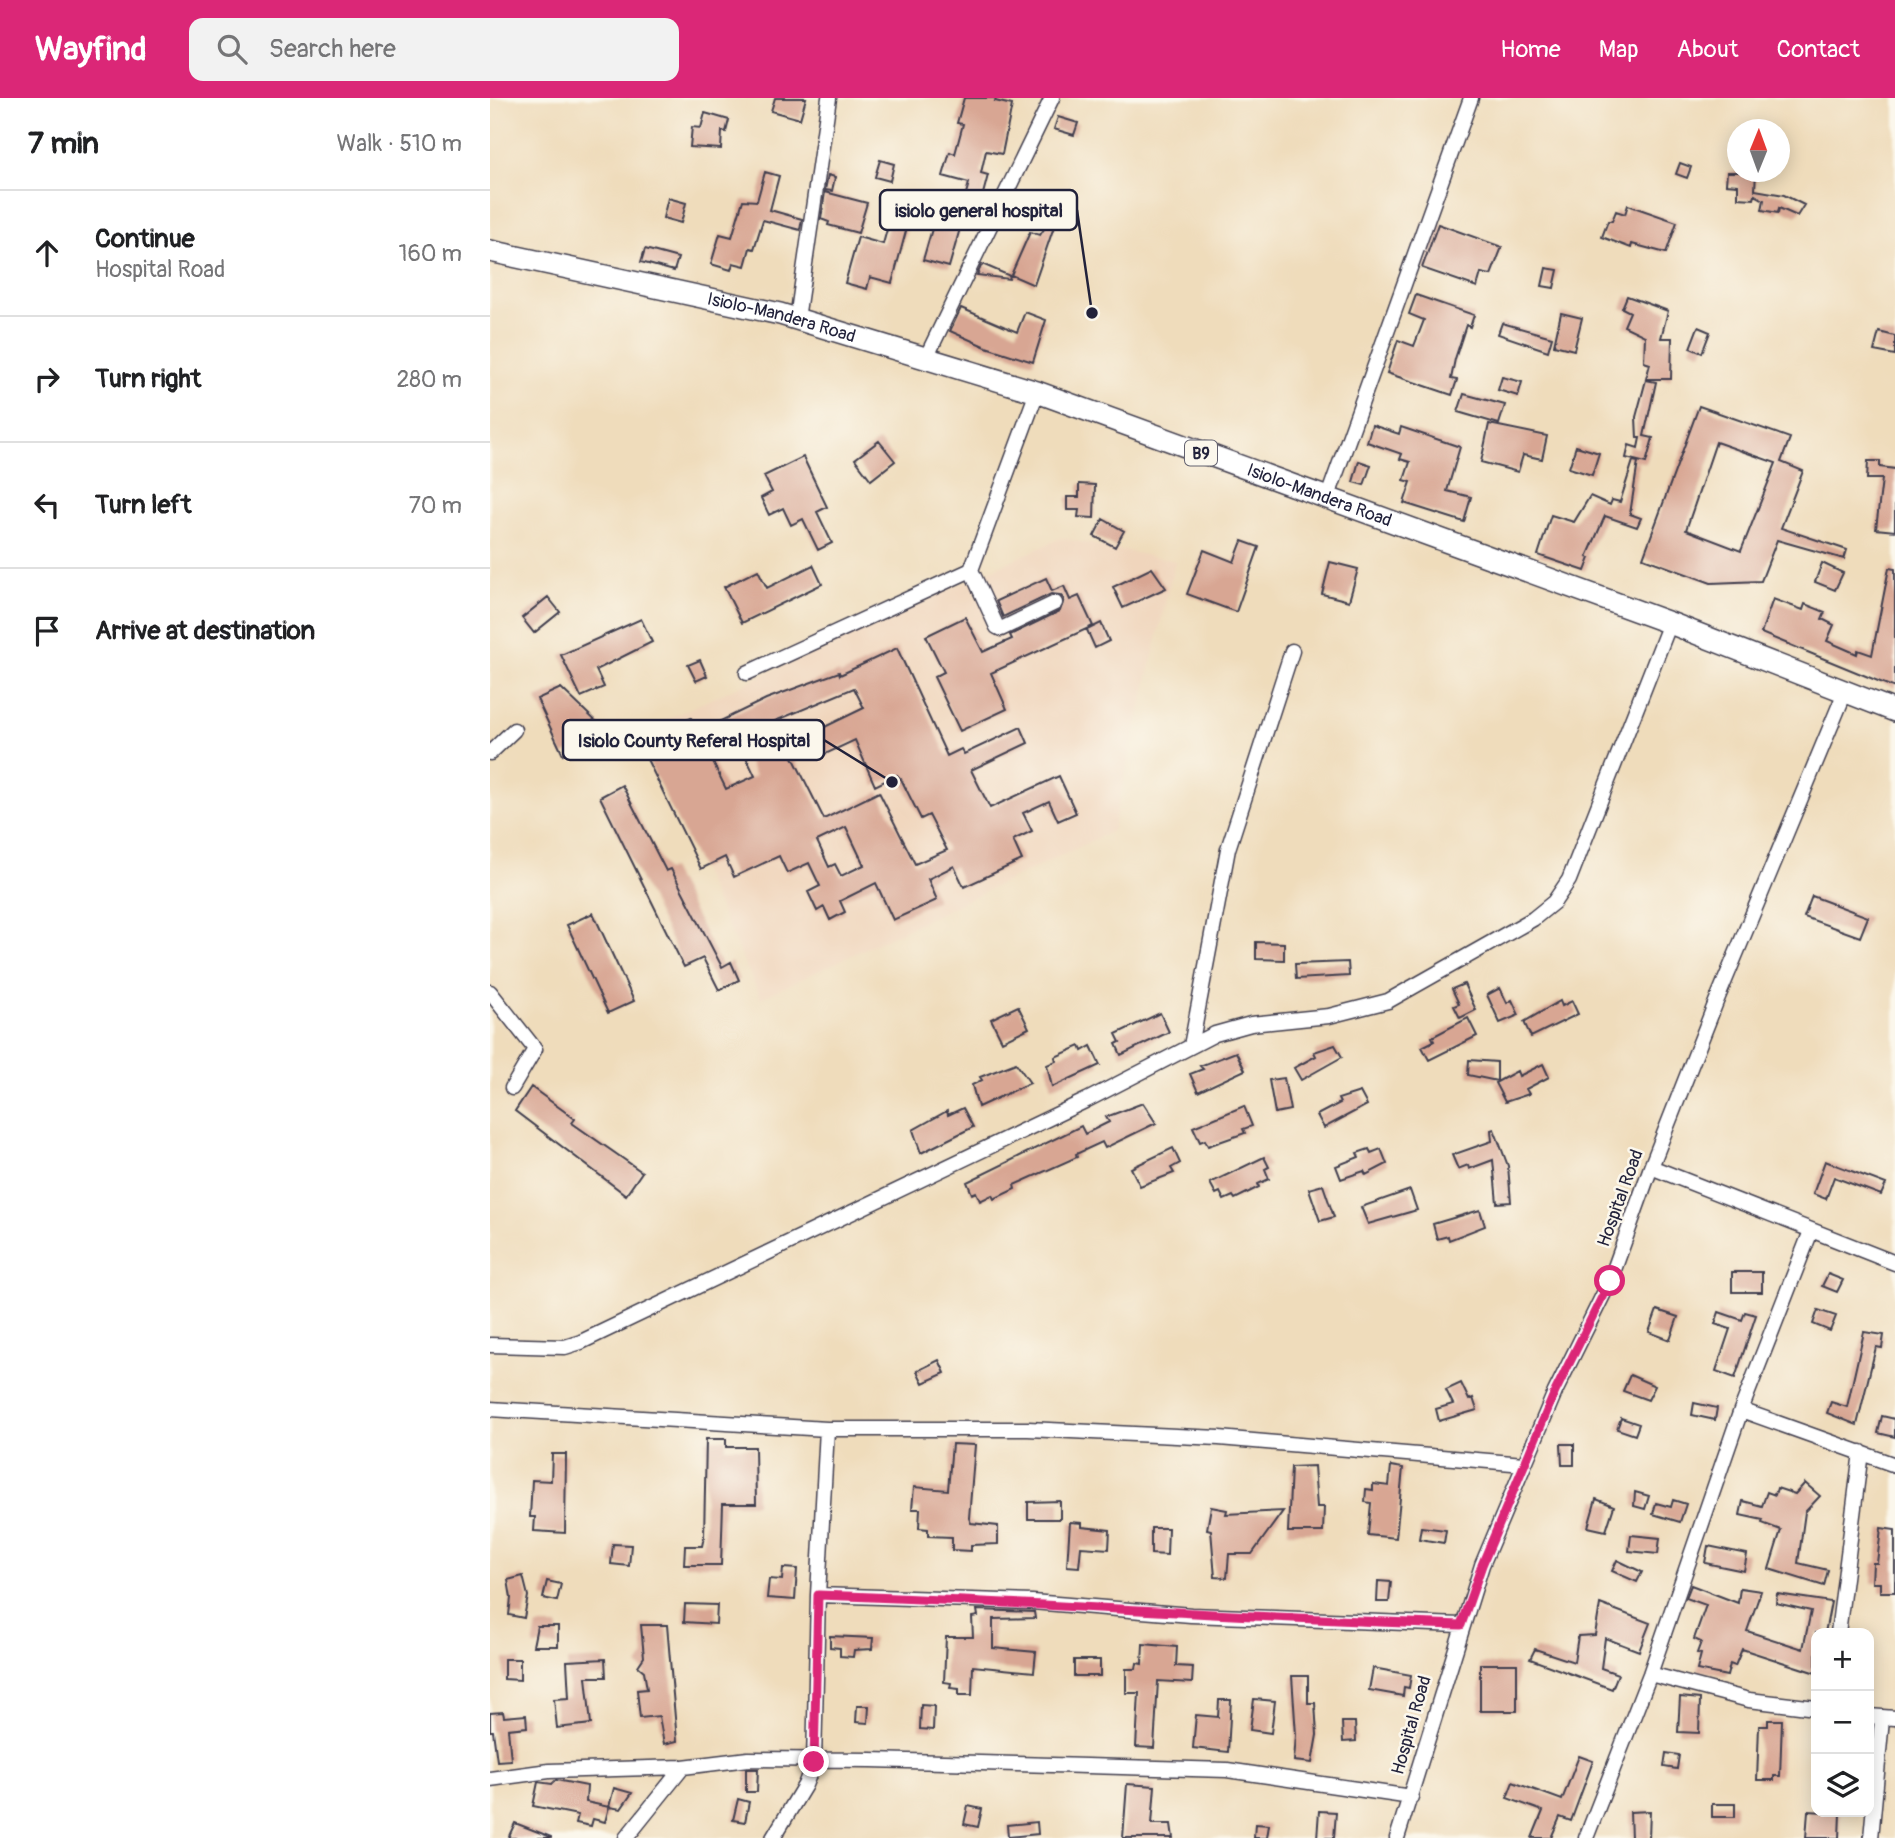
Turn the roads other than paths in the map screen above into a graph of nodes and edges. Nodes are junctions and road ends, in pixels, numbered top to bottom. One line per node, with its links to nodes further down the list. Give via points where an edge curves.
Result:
1 (829, 98): 5 (street)
2 (1052, 98): 6 (street)
3 (1471, 98): 8 (street)
4 (490, 251): 5 (highway, Isiolo-Mandera Road / B9)
5 (797, 319): 6 (highway, Isiolo-Mandera Road / B9)
6 (926, 358): 7 (highway, Isiolo-Mandera Road / B9)
7 (1037, 392): 8 (highway, Isiolo-Mandera Road / B9); 9 (street)
8 (1327, 499): 11 (highway, Isiolo-Mandera Road / B9)
9 (971, 570): 10 (street, via 997,627); 13 (street)
10 (1055, 603)
11 (1670, 623): 14 (highway, Isiolo-Mandera Road / B9); 19 (street, via 1569,880 1554,902 1388,1002 1329,1016 1251,1024)
12 (1292, 651): 19 (street, via 1228,849)
13 (747, 673)
14 (1845, 692): 15 (highway, Isiolo-Mandera Road / B9); 21 (street, Hospital Road)
15 (1895, 711)
16 (514, 730): 17 (street)
17 (490, 753)
18 (490, 992): 20 (street, via 535,1049)
19 (1191, 1046): 24 (street, via 581,1342 565,1347)
20 (512, 1088)
21 (1651, 1167): 22 (street); 29 (street, Hospital Road, via 1610,1281)
22 (1811, 1231): 23 (street); 26 (street)
23 (1894, 1258)
24 (490, 1345)
25 (490, 1409): 27 (street)
26 (1741, 1410): 28 (street); 34 (street)
27 (827, 1429): 29 (street, via 1028,1429 1219,1438); 31 (street)
28 (1861, 1452): 30 (street); 33 (street)
29 (1524, 1464): 32 (street, Hospital Road)
30 (1895, 1465)
31 (818, 1595): 32 (street); 37 (street)
32 (1461, 1625): 40 (street, Hospital Road)
33 (1839, 1628)
34 (1650, 1674): 35 (street, via 1749,1700); 44 (street)
35 (1811, 1707)
36 (1882, 1717): 45 (street)
37 (814, 1762): 38 (street, via 748,1759); 40 (street, via 1227,1770); 42 (street)
38 (683, 1768): 39 (street, via 549,1772); 41 (street)
39 (490, 1779)
40 (1411, 1797): 43 (street, Hospital Road)
41 (626, 1838)
42 (773, 1838)
43 (1397, 1838)
44 (1586, 1838)
45 (1871, 1838)

